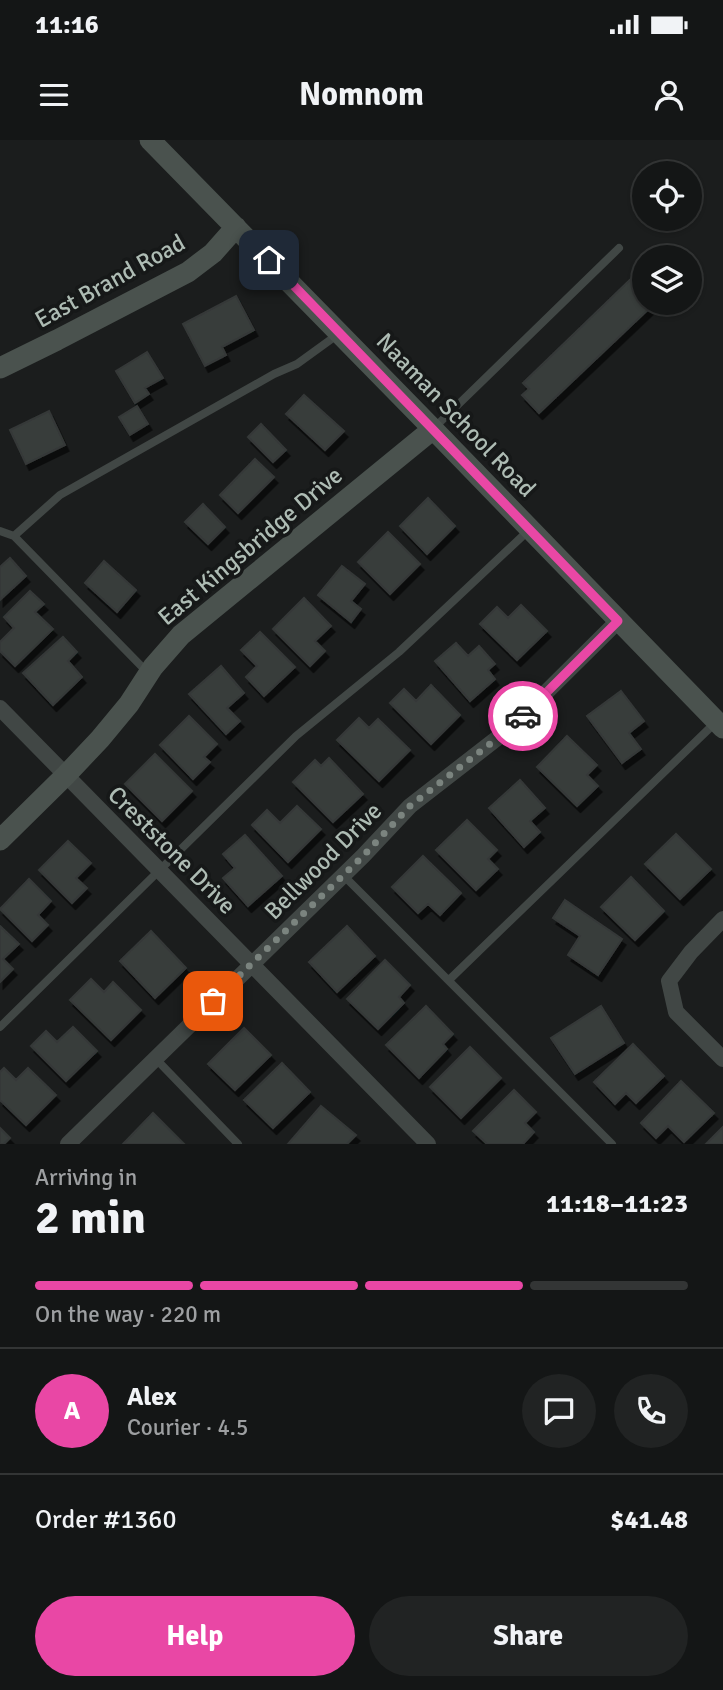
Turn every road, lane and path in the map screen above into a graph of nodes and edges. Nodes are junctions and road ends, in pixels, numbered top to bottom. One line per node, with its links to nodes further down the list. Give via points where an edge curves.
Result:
1 (150, 140): 2 (street, Naaman School Road)
2 (236, 227): 4 (street, Naaman School Road); 5 (street, East Brand Road, via 188,272)
3 (619, 248): 6 (lane)
4 (340, 333): 6 (street, Naaman School Road); 9 (lane, via 297,364 60,495)
5 (0, 368)
6 (433, 429): 7 (street, Naaman School Road); 11 (street, East Kingsbridge Drive, via 181,635)
7 (530, 529): 10 (street, Naaman School Road); 16 (lane, via 399,652 296,736)
8 (0, 531): 9 (lane)
9 (14, 536): 11 (lane)
10 (618, 621): 13 (street, Naaman School Road); 17 (street, Bellwood Drive, via 509,729 410,806)
11 (149, 674): 14 (street, East Kingsbridge Drive, via 130,704)
12 (0, 708): 14 (street, Creststone Drive)
13 (720, 725): 20 (lane)
14 (66, 775): 15 (street, East Kingsbridge Drive); 16 (street, Creststone Drive)
15 (0, 840)
16 (160, 871): 19 (street, Creststone Drive); 21 (lane)
17 (343, 875): 19 (street, Bellwood Drive); 20 (lane)
18 (723, 919): 23 (street, via 669,981 676,1012)
19 (252, 963): 22 (street, Bellwood Drive); 26 (street, Creststone Drive)
20 (449, 980): 27 (lane)
21 (0, 1027)
22 (155, 1058): 24 (street, Bellwood Drive); 25 (lane)
23 (723, 1059)
24 (68, 1144)
25 (238, 1144)
26 (428, 1144)
27 (612, 1144)

